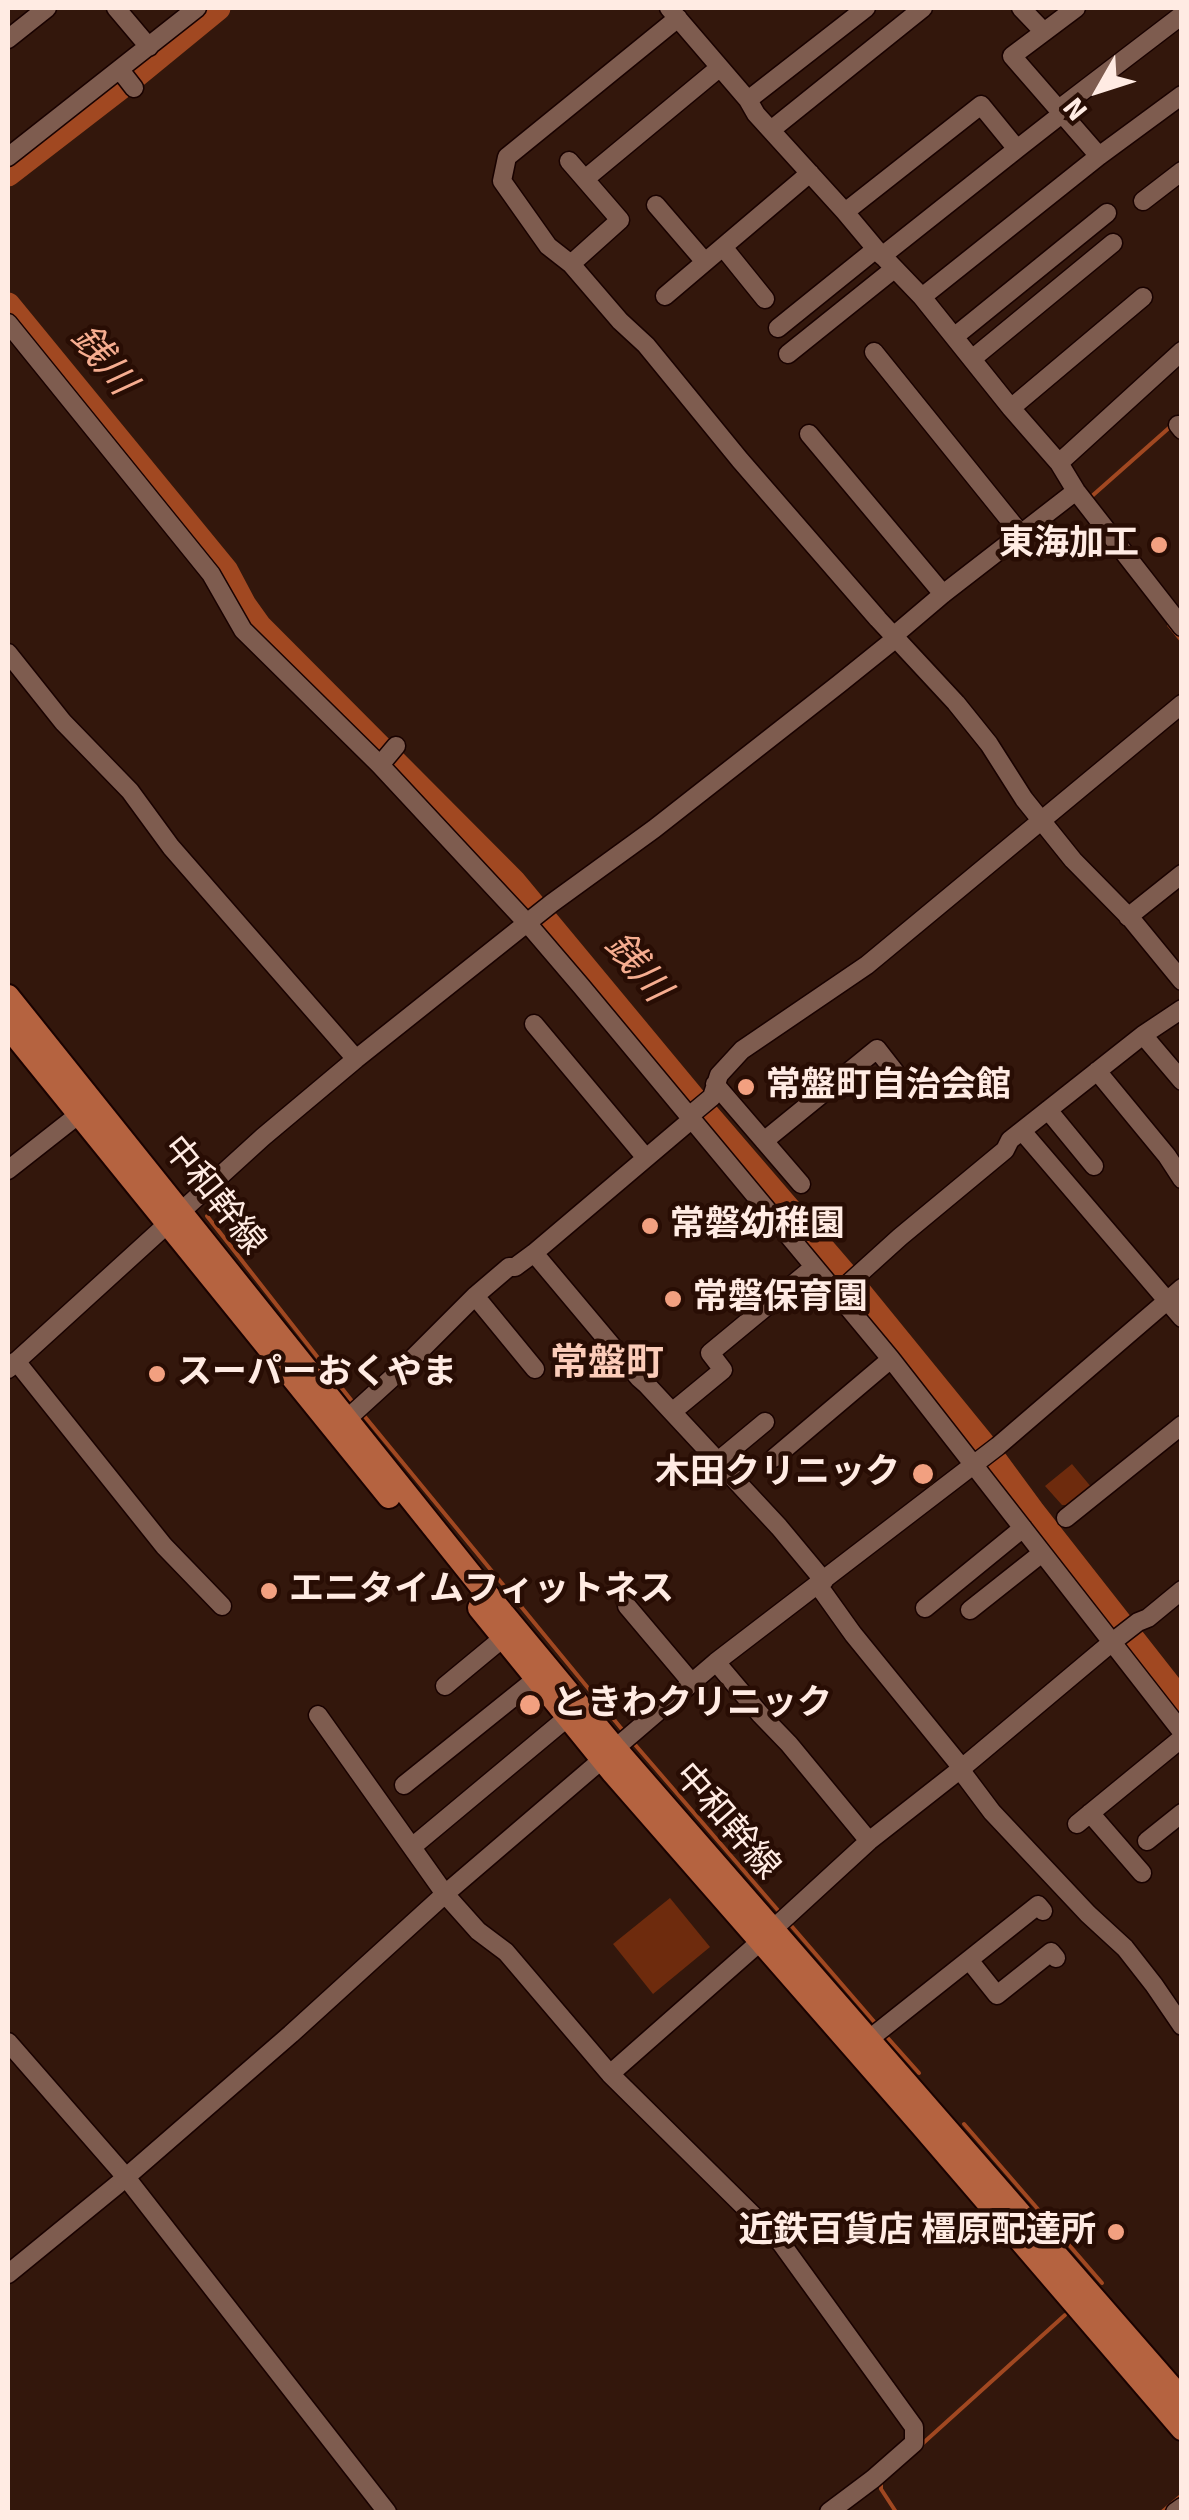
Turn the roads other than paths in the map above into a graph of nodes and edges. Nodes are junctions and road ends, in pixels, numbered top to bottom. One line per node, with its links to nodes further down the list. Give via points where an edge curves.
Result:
1 (47, 8): 11 (street)
2 (116, 8): 12 (street)
3 (197, 8): 12 (street)
4 (866, 8): 17 (street)
5 (924, 8): 19 (street)
6 (1021, 8): 10 (street)
7 (1076, 8): 10 (street)
8 (673, 10): 13 (street); 35 (street, via 507,157 502,181 542,238)
9 (1182, 15): 18 (street)
10 (1044, 32): 18 (street, via 1012,56)
11 (8, 39)
12 (149, 48): 14 (street)
13 (719, 68): 17 (street); 26 (street)
14 (120, 70): 15 (street); 22 (street)
15 (134, 88)
16 (1182, 94): 21 (street)
17 (748, 100): 19 (street)
18 (1061, 111): 20 (street); 21 (street)
19 (771, 130): 25 (street)
20 (1017, 149): 29 (street, via 982,105); 33 (street)
21 (1099, 156): 38 (street)
22 (8, 157)
23 (569, 161): 26 (street)
24 (1182, 171): 27 (street)
25 (810, 173): 29 (street); 32 (street)
26 (585, 179): 35 (street, via 620,220)
27 (1143, 200)
28 (656, 205): 34 (street)
29 (845, 212): 33 (street)
30 (1107, 213): 42 (street)
31 (1113, 243): 46 (street)
32 (723, 247): 34 (street); 39 (street)
33 (884, 258): 38 (street); 41 (street); 45 (street)
34 (705, 262): 36 (street)
35 (570, 264): 54 (street)
36 (665, 296)
37 (1143, 296): 47 (street)
38 (922, 297): 42 (street)
39 (765, 299)
40 (8, 323): 60 (street, via 211,574 242,630 389,755)
41 (778, 328)
42 (954, 337): 46 (street)
43 (1182, 351): 49 (street)
44 (874, 352): 51 (street)
45 (788, 354)
46 (972, 360): 47 (street)
47 (1011, 408): 49 (street)
48 (809, 434): 52 (street)
49 (1060, 463): 50 (street)
50 (1076, 491): 51 (street); 53 (street)
51 (1020, 533): 52 (street)
52 (943, 594): 54 (street)
53 (1182, 627)
54 (894, 638): 57 (street, via 989,744); 60 (street)
55 (8, 654): 67 (street)
56 (1182, 704): 57 (street)
57 (1040, 820): 59 (street); 71 (street, via 870,963 742,1050)
58 (1182, 874): 59 (street)
59 (1128, 917): 61 (street)
60 (530, 922): 67 (street); 74 (street)
61 (1182, 982)
62 (8, 996): 82 (main road, 中和幹線)
63 (1182, 1009): 66 (street)
64 (534, 1024): 77 (street)
65 (8, 1028): 73 (main road, 中和幹線)
66 (1142, 1034): 68 (street); 70 (street)
67 (356, 1059): 82 (street)
68 (1096, 1071): 72 (street); 80 (street)
69 (895, 1072): 76 (street, via 877,1049)
70 (1182, 1081)
71 (712, 1092): 74 (street); 76 (street)
72 (1048, 1110): 75 (street); 78 (street)
73 (78, 1115): 79 (street); 82 (main road, 中和幹線)
74 (690, 1117): 77 (street); 84 (street)
75 (1022, 1131): 86 (street); 88 (street)
76 (764, 1141): 81 (street)
77 (646, 1158): 83 (street)
78 (1094, 1166)
79 (8, 1170)
80 (1182, 1179)
81 (802, 1184)
82 (174, 1217): 91 (street); 93 (main road, 中和幹線); 109 (main road, 中和幹線)
83 (534, 1253): 87 (street); 94 (street)
84 (814, 1267): 86 (street); 94 (street, via 710,1353 723,1370)
85 (1182, 1288): 88 (street)
86 (840, 1292): 90 (street)
87 (475, 1296): 92 (street); 93 (street)
88 (1167, 1302): 89 (street); 99 (street)
89 (1182, 1318)
90 (891, 1359): 97 (street); 99 (street)
91 (12, 1365): 105 (street)
92 (535, 1368)
93 (355, 1412): 118 (main road, 中和幹線, via 478,1583)
94 (672, 1412): 98 (street)
95 (765, 1422): 98 (street)
96 (1182, 1425): 100 (street)
97 (774, 1458)
98 (718, 1461): 103 (street)
99 (977, 1462): 101 (street); 103 (street)
100 (1066, 1518)
101 (1023, 1528): 102 (street); 107 (street)
102 (1042, 1553): 108 (street); 110 (street)
103 (821, 1583): 111 (street); 119 (street, via 853,1634)
104 (1182, 1590): 110 (street)
105 (222, 1606)
106 (627, 1606): 113 (street)
107 (925, 1608)
108 (970, 1610)
109 (503, 1638): 112 (main road, 中和幹線); 114 (street)
110 (1114, 1640): 117 (street); 119 (street)
111 (716, 1662): 113 (street); 123 (street)
112 (536, 1679): 116 (main road, 中和幹線); 120 (street)
113 (692, 1683): 118 (street)
114 (445, 1686)
115 (318, 1715): 124 (street)
116 (568, 1717): 118 (main road, 中和幹線); 124 (street)
117 (1182, 1735): 125 (street, via 1084,1819)
118 (620, 1746): 126 (street); 128 (main road, 中和幹線)
119 (962, 1768): 123 (street); 131 (street, via 1026,1850 1125,1948)
120 (404, 1786)
121 (1182, 1813): 122 (street)
122 (1147, 1841)
123 (870, 1842): 128 (street)
124 (412, 1848): 126 (street)
125 (1142, 1873)
126 (445, 1894): 134 (street, via 506,1952); 135 (street)
127 (1042, 1911): 130 (street, via 1038,1905)
128 (775, 1927): 132 (main road, 中和幹線); 134 (street); 138 (main road, 中和幹線)
129 (1056, 1958): 130 (street, via 1051,1952 997,1995)
130 (969, 1960): 132 (street)
131 (1182, 2026)
132 (877, 2033): 137 (main road, 中和幹線)
133 (8, 2042): 135 (street)
134 (610, 2074): 141 (street, via 781,2243 914,2427 914,2443)
135 (125, 2176): 136 (street); 140 (street)
136 (8, 2274)
137 (1182, 2399)
138 (1182, 2430)
139 (1182, 2506): 142 (street)
140 (387, 2512)
141 (829, 2512)
142 (1175, 2512)

